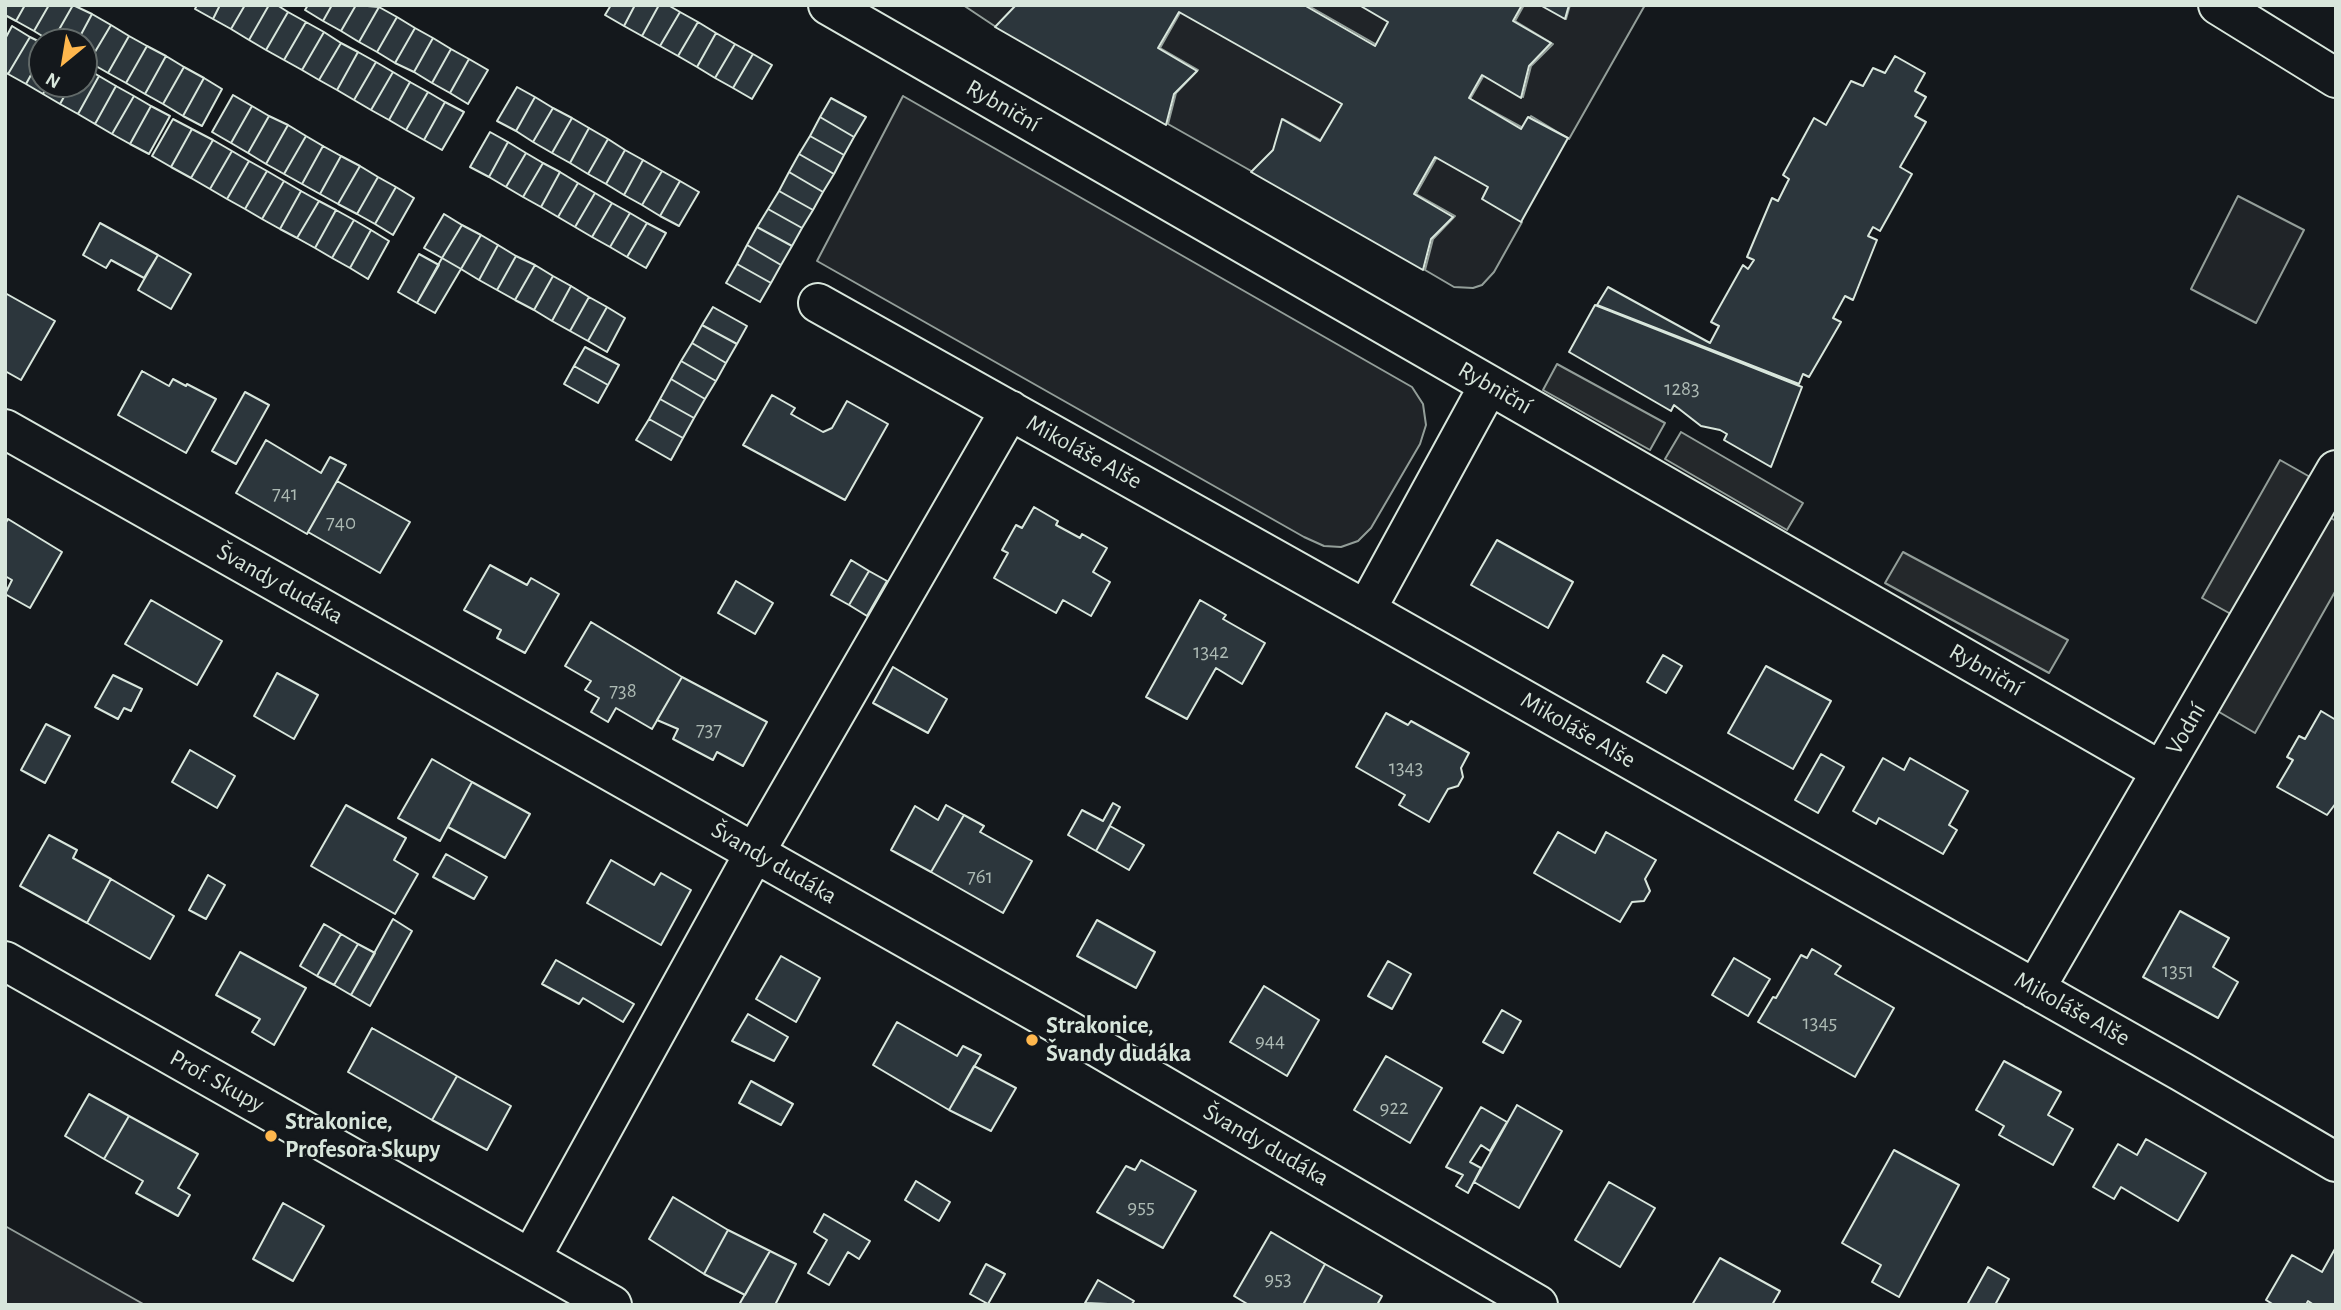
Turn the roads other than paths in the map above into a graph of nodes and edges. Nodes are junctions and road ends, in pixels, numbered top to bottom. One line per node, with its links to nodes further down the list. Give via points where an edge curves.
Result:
1 (828, 5): 5 (street, Rybniční)
2 (2218, 5): 3 (street)
3 (2336, 78)
4 (818, 303): 6 (street, Mikoláše Alše)
5 (1489, 385): 9 (street); 10 (street, Rybniční)
6 (1010, 410): 9 (street, Mikoláše Alše); 11 (street)
7 (5, 429): 11 (street, Švandy dudáka)
8 (2336, 470): 10 (street, Vodní)
9 (1366, 610): 13 (street, Mikoláše Alše)
10 (2161, 771): 13 (street, Vodní)
11 (755, 852): 15 (street); 17 (street, Švandy dudáka)
12 (5, 961): 15 (street, Prof. Skupy)
13 (2035, 989): 14 (street, Mikoláše Alše)
14 (2336, 1162)
15 (531, 1258): 16 (street, Prof. Skupy)
16 (612, 1305)
17 (1538, 1305)

